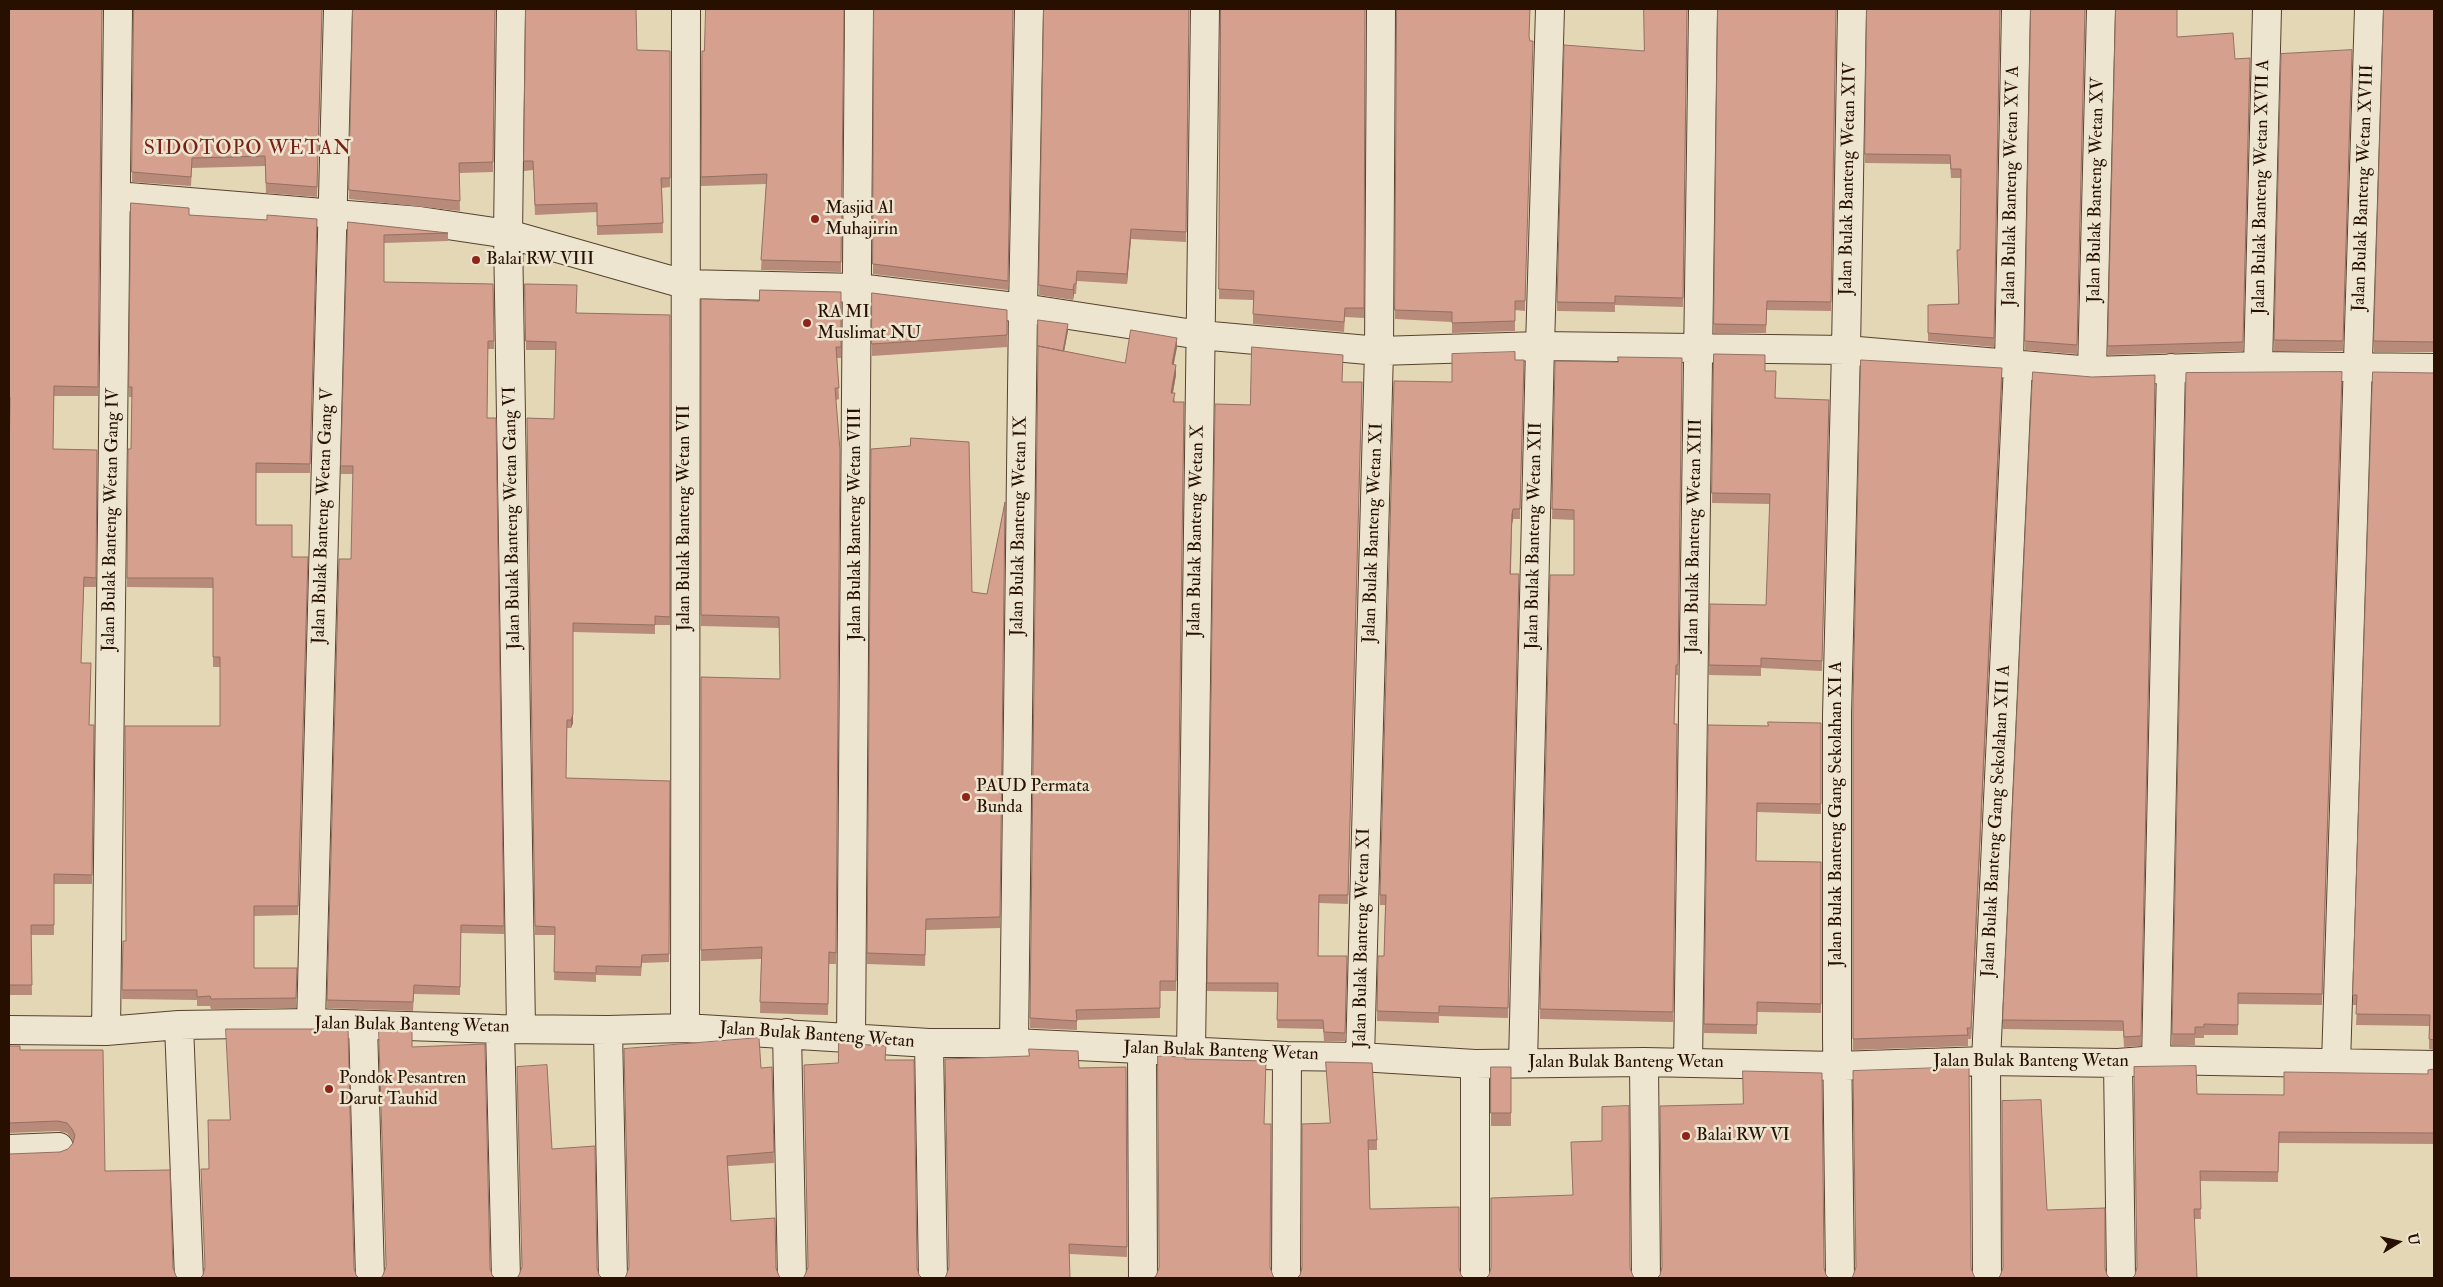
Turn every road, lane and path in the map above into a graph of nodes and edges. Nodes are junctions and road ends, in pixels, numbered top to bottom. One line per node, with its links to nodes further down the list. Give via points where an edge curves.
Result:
1 (118, 9): 16 (street, Jalan Bulak Banteng Wetan Gang IV)
2 (338, 9): 17 (street, Jalan Bulak Banteng Wetan Gang V)
3 (510, 9): 18 (street, Jalan Bulak Banteng Wetan Gang VI)
4 (686, 9): 19 (street, Jalan Bulak Banteng Wetan VII)
5 (859, 9): 20 (street, Jalan Bulak Banteng Wetan VIII)
6 (1029, 9): 21 (street, Jalan Bulak Banteng Wetan IX)
7 (1205, 9): 22 (street, Jalan Bulak Banteng Wetan X)
8 (1381, 9): 25 (street, Jalan Bulak Banteng Wetan XI)
9 (1550, 9): 23 (street, Jalan Bulak Banteng Wetan XII)
10 (1703, 9): 24 (street, Jalan Bulak Banteng Wetan XIII)
11 (1852, 9): 26 (street, Jalan Bulak Banteng Wetan XIV)
12 (2016, 9): 27 (street, Jalan Bulak Banteng Wetan XV A)
13 (2101, 9): 32 (street, Jalan Bulak Banteng Wetan XV)
14 (2267, 9): 28 (street, Jalan Bulak Banteng Wetan XVII A)
15 (2369, 9): 29 (street, Jalan Bulak Banteng Wetan XVIII)
16 (116, 196): 17 (street); 40 (street, Jalan Bulak Banteng Wetan Gang IV)
17 (332, 214): 18 (street, via 420,221); 33 (street, Jalan Bulak Banteng Wetan Gang V)
18 (508, 234): 19 (street); 36 (street, Jalan Bulak Banteng Wetan Gang VI)
19 (684, 284): 20 (street); 37 (street, Jalan Bulak Banteng Wetan VII)
20 (858, 288): 21 (street); 42 (street, Jalan Bulak Banteng Wetan VIII)
21 (1023, 308): 22 (street); 44 (street, Jalan Bulak Banteng Wetan IX)
22 (1200, 335): 25 (street); 46 (street, Jalan Bulak Banteng Wetan X)
23 (1540, 346): 24 (street); 25 (street); 52 (street, Jalan Bulak Banteng Wetan XII)
24 (1698, 349): 26 (street); 53 (street, Jalan Bulak Banteng Wetan XIII)
25 (1379, 350): 48 (street, Jalan Bulak Banteng Wetan XI)
26 (1846, 350): 27 (street); 58 (street, Jalan Bulak Banteng Gang Sekolahan XI A, via 1836,715)
27 (2014, 364): 32 (street); 50 (street, Jalan Bulak Banteng Gang Sekolahan XII A)
28 (2258, 366): 29 (street); 30 (street)
29 (2359, 367): 31 (street); 55 (street, Jalan Bulak Banteng Wetan XVIII)
30 (2171, 368): 32 (street); 49 (street)
31 (2434, 368)
32 (2092, 371)
33 (311, 1023): 34 (street, Jalan Bulak Banteng Wetan); 35 (street, Jalan Bulak Banteng Wetan)
34 (179, 1025): 40 (street, Jalan Bulak Banteng Wetan); 61 (street)
35 (363, 1025): 36 (street, Jalan Bulak Banteng Wetan); 62 (street)
36 (511, 1028): 39 (street, Jalan Bulak Banteng Wetan); 63 (street, Jalan Bulak Banteng Wetan Gang VI)
37 (685, 1028): 39 (street, Jalan Bulak Banteng Wetan); 41 (street, Jalan Bulak Banteng Wetan)
38 (9, 1030): 40 (street, Jalan Bulak Banteng Wetan)
39 (608, 1030): 64 (street)
40 (106, 1031)
41 (787, 1033): 42 (street, Jalan Bulak Banteng Wetan); 65 (street)
42 (851, 1039): 43 (street, Jalan Bulak Banteng Wetan)
43 (929, 1043): 44 (street, Jalan Bulak Banteng Wetan); 66 (street)
44 (1014, 1043): 45 (street, Jalan Bulak Banteng Wetan)
45 (1142, 1049): 46 (street, Jalan Bulak Banteng Wetan); 67 (street)
46 (1191, 1052): 47 (street, Jalan Bulak Banteng Wetan)
47 (1286, 1056): 48 (street, Jalan Bulak Banteng Wetan); 68 (street)
48 (1360, 1057): 56 (street, Jalan Bulak Banteng Wetan)
49 (2156, 1060): 54 (street, Jalan Bulak Banteng Wetan); 55 (street, Jalan Bulak Banteng Wetan)
50 (1986, 1061): 54 (street, Jalan Bulak Banteng Wetan); 58 (street, Jalan Bulak Banteng Wetan); 72 (street, Jalan Bulak Banteng Gang Sekolahan XII A)
51 (1644, 1062): 52 (street, Jalan Bulak Banteng Wetan); 53 (street, Jalan Bulak Banteng Wetan); 70 (street)
52 (1523, 1063): 56 (street, Jalan Bulak Banteng Wetan)
53 (1688, 1063): 58 (street, Jalan Bulak Banteng Wetan)
54 (2118, 1063): 73 (street)
55 (2336, 1063): 57 (street, Jalan Bulak Banteng Wetan)
56 (1474, 1064): 69 (street)
57 (2434, 1065)
58 (1837, 1066): 71 (street, Jalan Bulak Banteng Gang Sekolahan XI A)
59 (59, 1147): 60 (street)
60 (9, 1149)
61 (188, 1278)
62 (370, 1278)
63 (506, 1278)
64 (613, 1278)
65 (792, 1278)
66 (933, 1278)
67 (1143, 1278)
68 (1286, 1278)
69 (1475, 1278)
70 (1646, 1278)
71 (1840, 1278)
72 (1987, 1278)
73 (2121, 1278)

